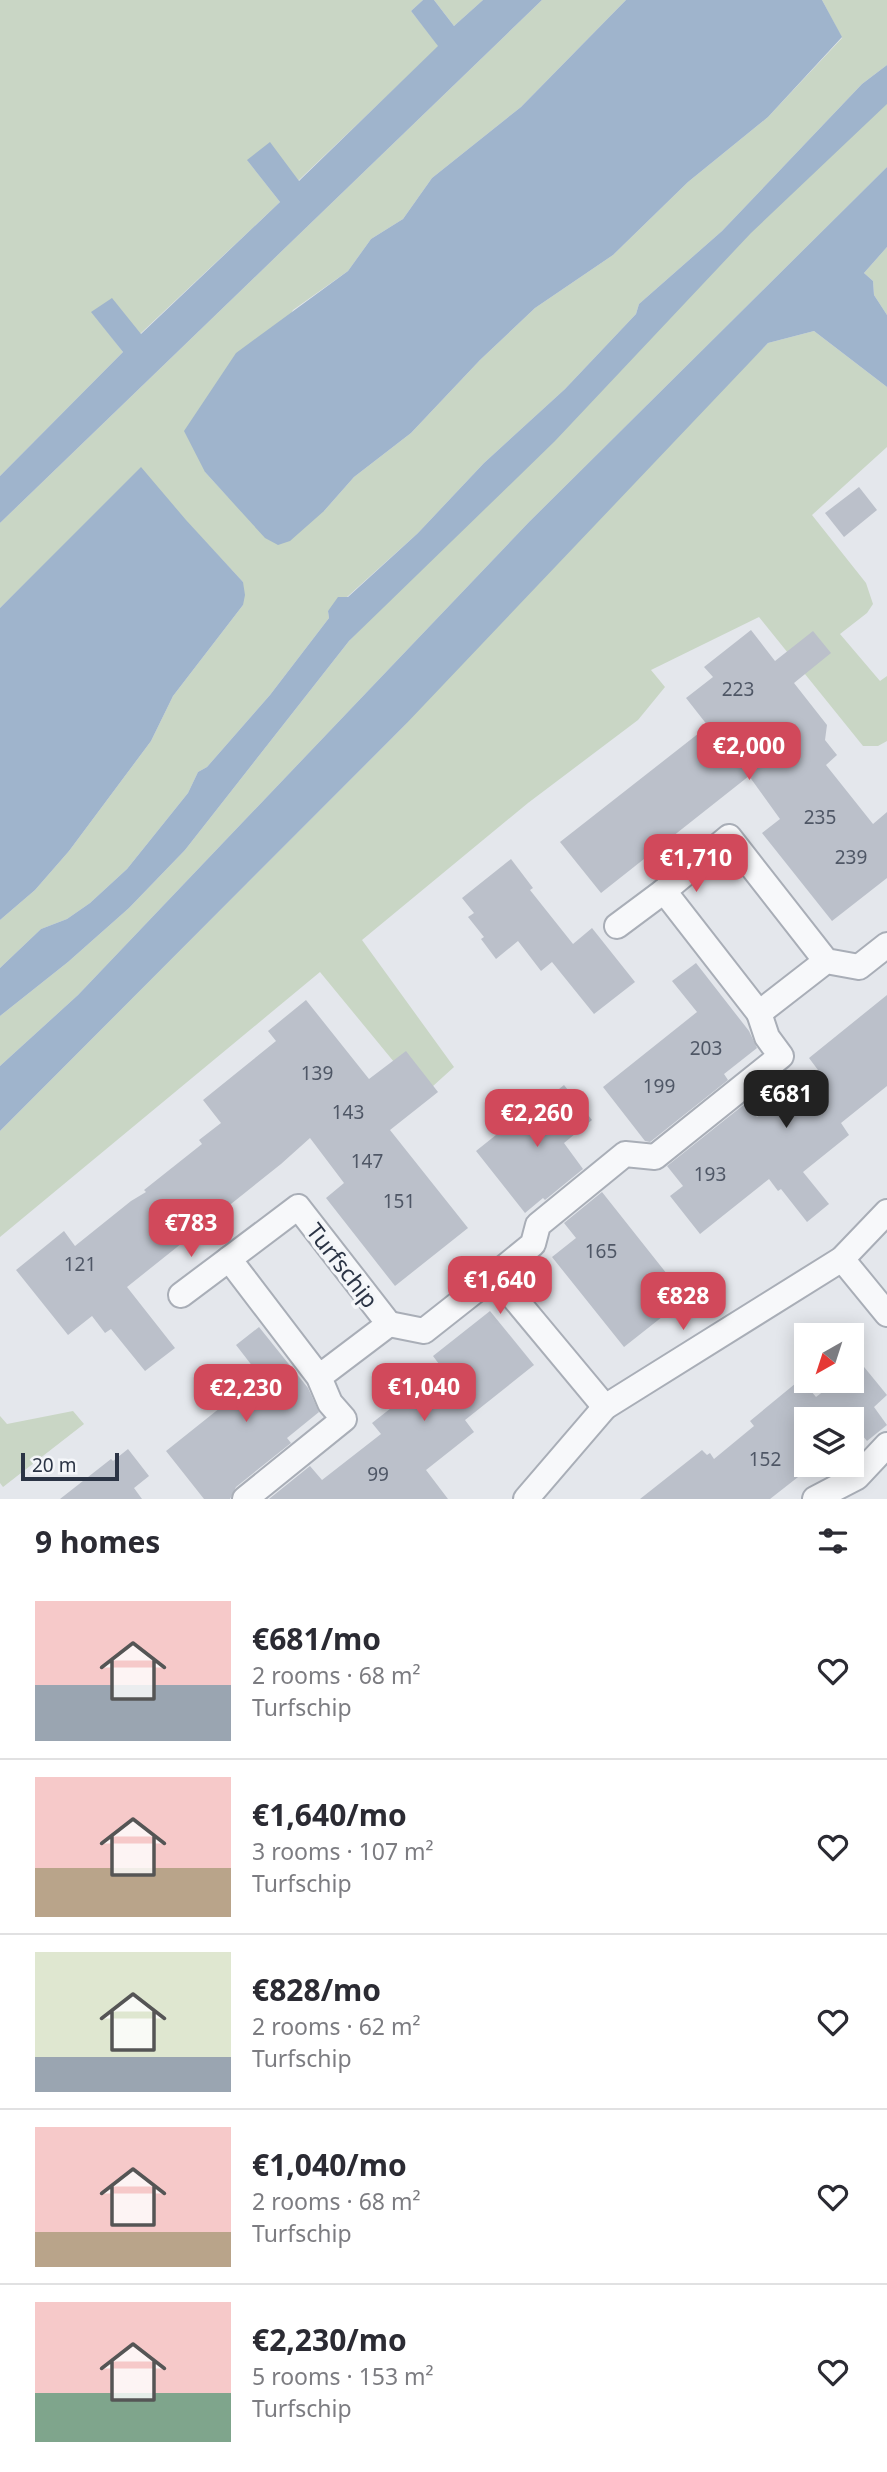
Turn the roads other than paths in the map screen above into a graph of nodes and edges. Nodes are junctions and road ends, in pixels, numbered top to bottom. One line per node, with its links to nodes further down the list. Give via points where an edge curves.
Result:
1 (664, 891): 2 (street); 4 (street, via 729,837); 5 (street, Turfschip)
2 (617, 926)
3 (887, 945): 4 (street, via 859,967)
4 (826, 961): 5 (street)
5 (760, 1013): 9 (street, Turfschip, via 767,1037 781,1056 654,1157 625,1154 538,1225 533,1244)
6 (887, 1212): 8 (street)
7 (229, 1259): 10 (street, Turfschip); 12 (street, Turfschip, via 298,1207); 13 (street)
8 (842, 1259): 11 (street); 14 (street)
9 (495, 1275): 12 (street, Turfschip, via 424,1331); 14 (street)
10 (181, 1295)
11 (887, 1314)
12 (389, 1324): 13 (street, Turfschip)
13 (319, 1377): 16 (street, via 330,1403 344,1419)
14 (605, 1407): 17 (street)
15 (887, 1445): 18 (street, via 857,1477)
16 (244, 1499)
17 (526, 1499)
18 (815, 1499)

